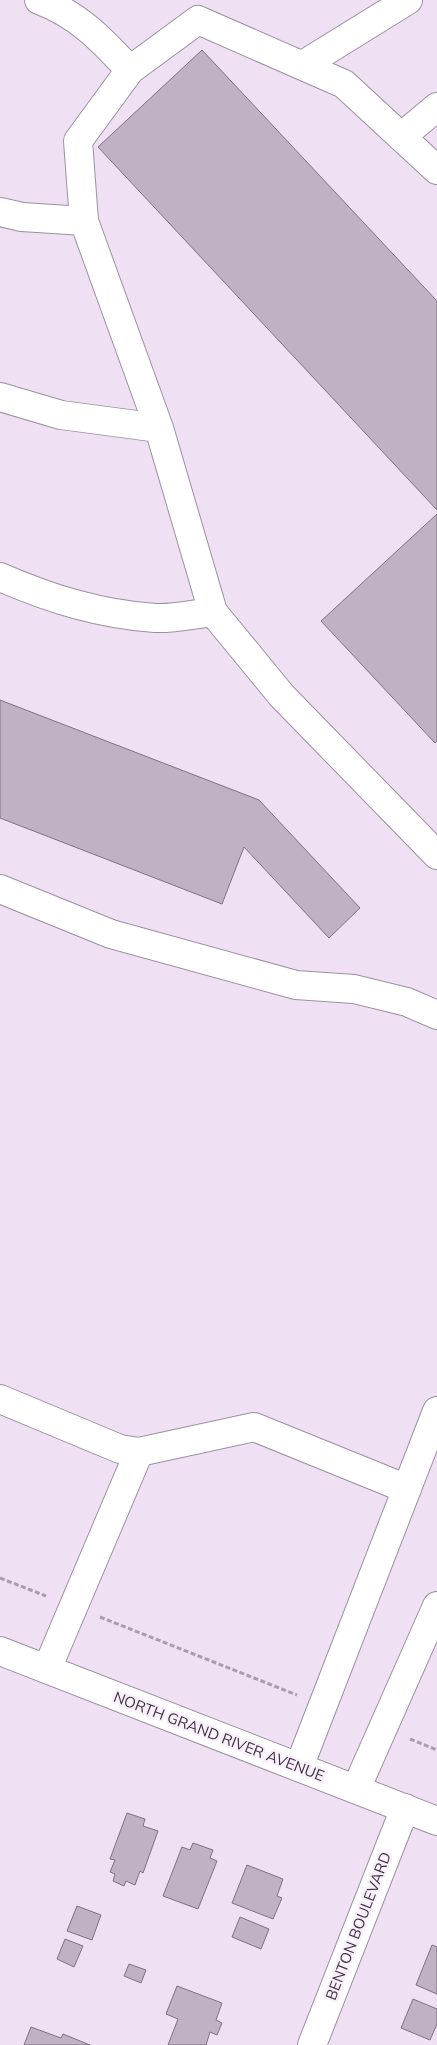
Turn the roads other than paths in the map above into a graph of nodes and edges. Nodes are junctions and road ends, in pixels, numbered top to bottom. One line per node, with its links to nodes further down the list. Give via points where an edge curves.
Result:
1 (39, 0): 5 (main road, via 62,8 98,35)
2 (408, 0): 4 (main road)
3 (198, 7): 4 (main road); 5 (main road)
4 (303, 65): 7 (main road, via 344,84)
5 (130, 70): 10 (main road, via 78,141)
6 (437, 107): 7 (main road)
7 (400, 137): 8 (main road)
8 (437, 170)
9 (0, 212): 10 (main road, via 22,217)
10 (84, 221): 12 (main road)
11 (0, 396): 12 (main road, via 61,415)
12 (159, 428): 14 (main road)
13 (0, 577): 14 (main road, via 92,610 157,618)
14 (213, 612): 15 (main road, via 282,696)
15 (437, 855)
16 (0, 889): 17 (main road, via 111,934 296,985 354,989 407,1002)
17 (437, 1015)
18 (0, 1398): 20 (main road, via 120,1448)
19 (437, 1411): 21 (main road)
20 (139, 1452): 21 (main road, via 254,1427); 24 (main road)
21 (407, 1489): 25 (main road)
22 (437, 1606): 26 (main road)
23 (0, 1651): 24 (main road, NORTH GRAND RIVER AVENUE)
24 (47, 1670): 25 (main road, NORTH GRAND RIVER AVENUE)
25 (299, 1767): 26 (main road, NORTH GRAND RIVER AVENUE)
26 (356, 1789): 27 (main road, NORTH GRAND RIVER AVENUE)
27 (405, 1808): 28 (main road, NORTH GRAND RIVER AVENUE); 29 (main road, BENTON BOULEVARD)
28 (437, 1821)
29 (312, 2045)

